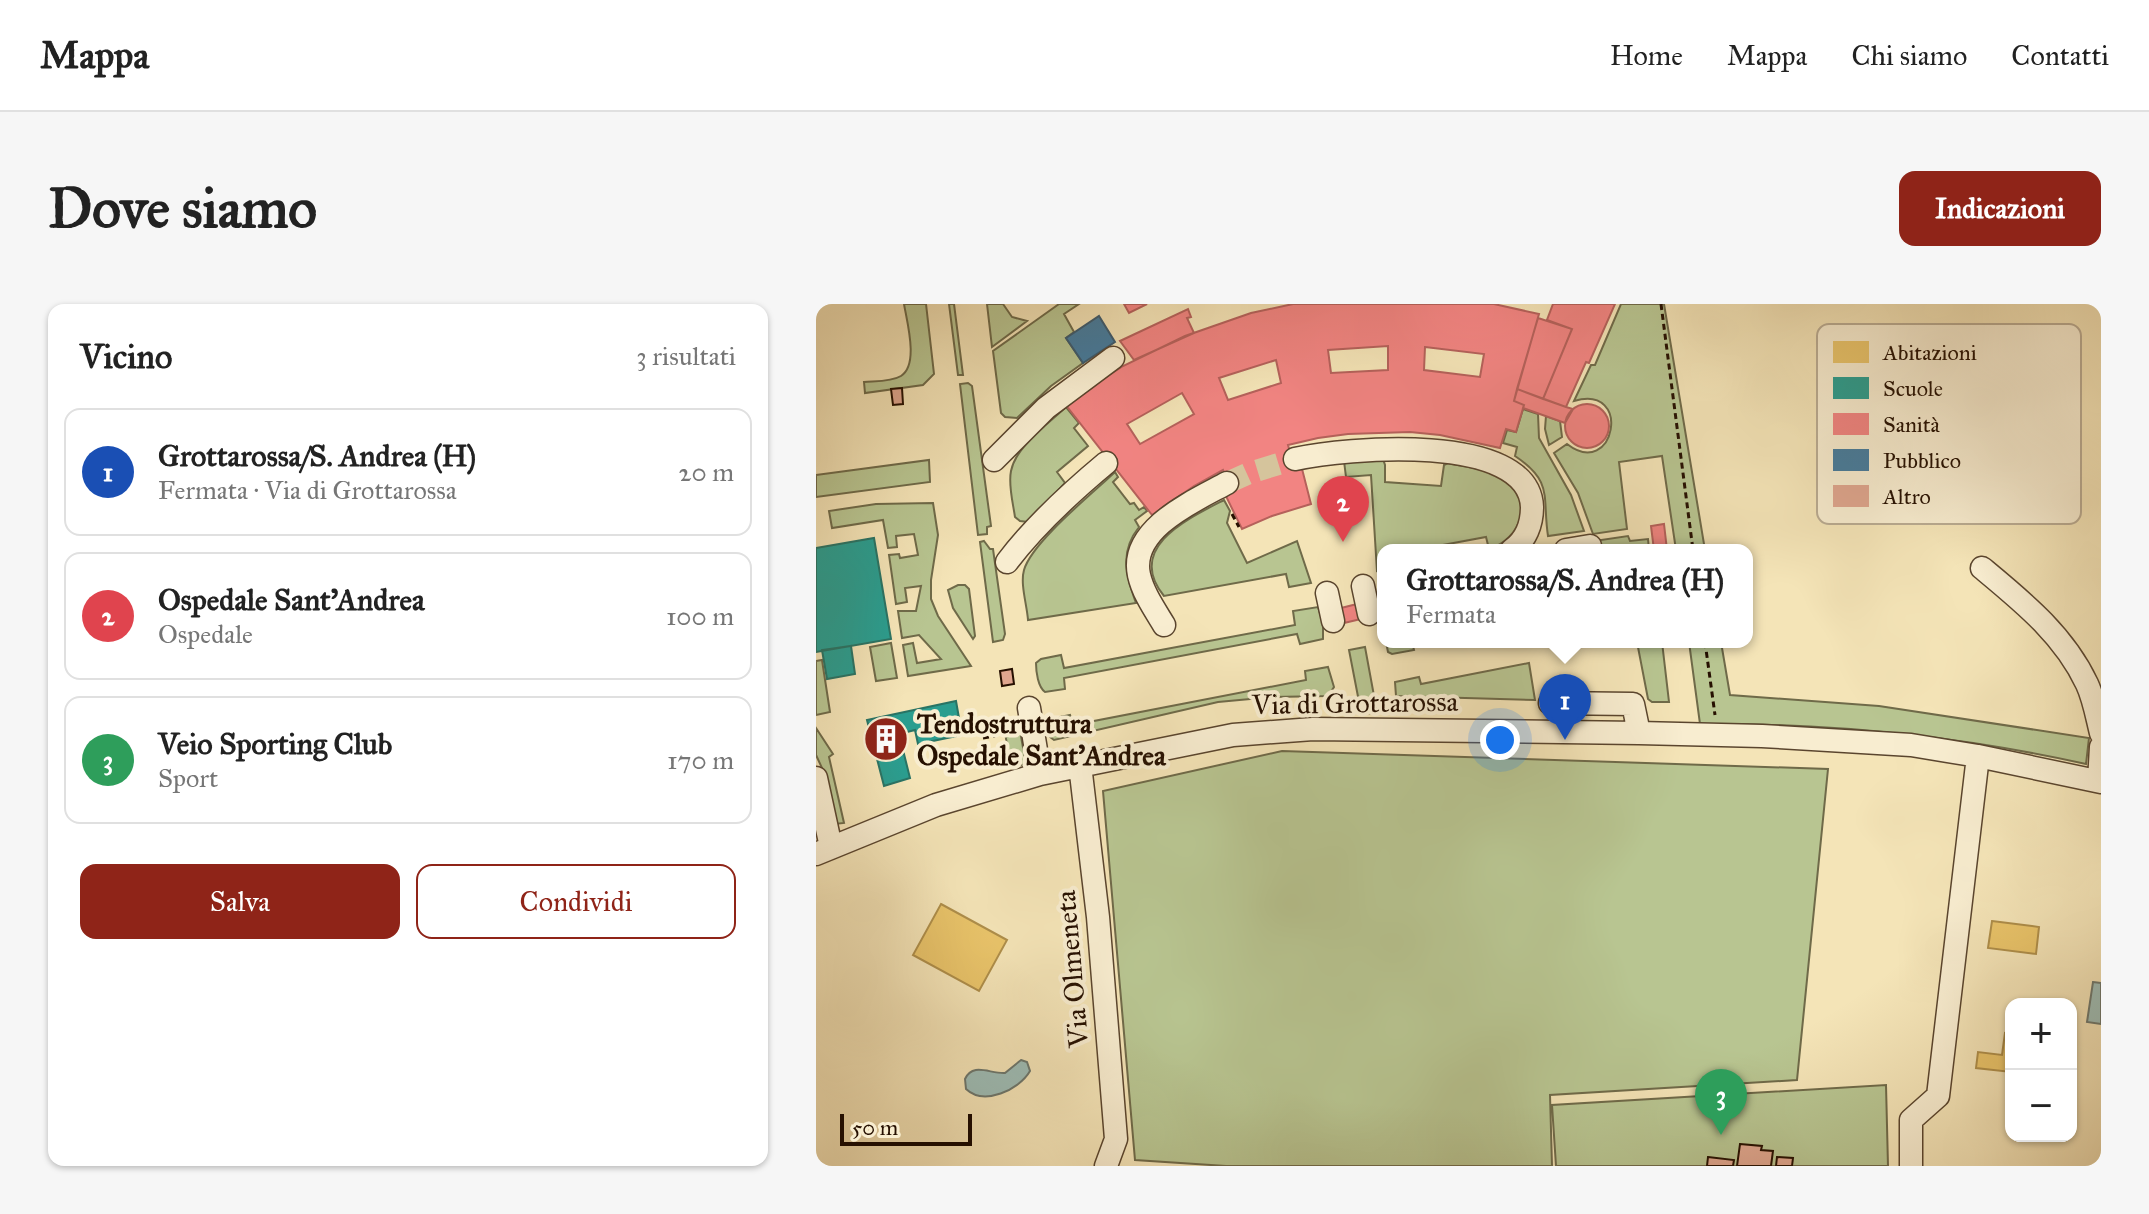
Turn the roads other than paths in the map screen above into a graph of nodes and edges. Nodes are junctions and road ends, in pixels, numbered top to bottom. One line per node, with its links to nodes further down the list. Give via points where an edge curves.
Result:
1 (1113, 358): 3 (street, via 1046,408)
2 (1295, 459): 6 (street, via 1414,449 1498,465 1521,478 1531,500 1528,531)
3 (994, 460)
4 (1106, 463): 7 (street)
5 (1227, 483): 13 (street, via 1159,526 1141,547 1140,579)
6 (1519, 544)
7 (1007, 562)
8 (1982, 568): 17 (street, via 2033,610 2067,648 2088,686)
9 (1363, 586): 11 (street)
10 (1327, 593): 12 (street)
11 (1369, 614)
12 (1333, 621)
13 (1164, 625)
14 (1550, 703): 16 (street, via 1633,704)
15 (1029, 708): 21 (street)
16 (1639, 733): 19 (street, Via di Grottarossa, via 1911,745); 20 (street, Via di Grottarossa, via 1313,729 1233,735)
17 (2101, 733)
18 (2101, 747): 23 (street)
19 (1978, 756): 23 (street, Via di Grottarossa); 26 (street, via 1938,1096 1911,1120)
20 (1080, 765): 21 (street, Via di Grottarossa); 25 (street, Via Olmeneta, via 1116,1139)
21 (1040, 774): 24 (street, Via di Grottarossa, via 936,805)
22 (816, 778): 24 (street)
23 (2100, 782)
24 (824, 850)
25 (1106, 1166)
26 (1911, 1166)

